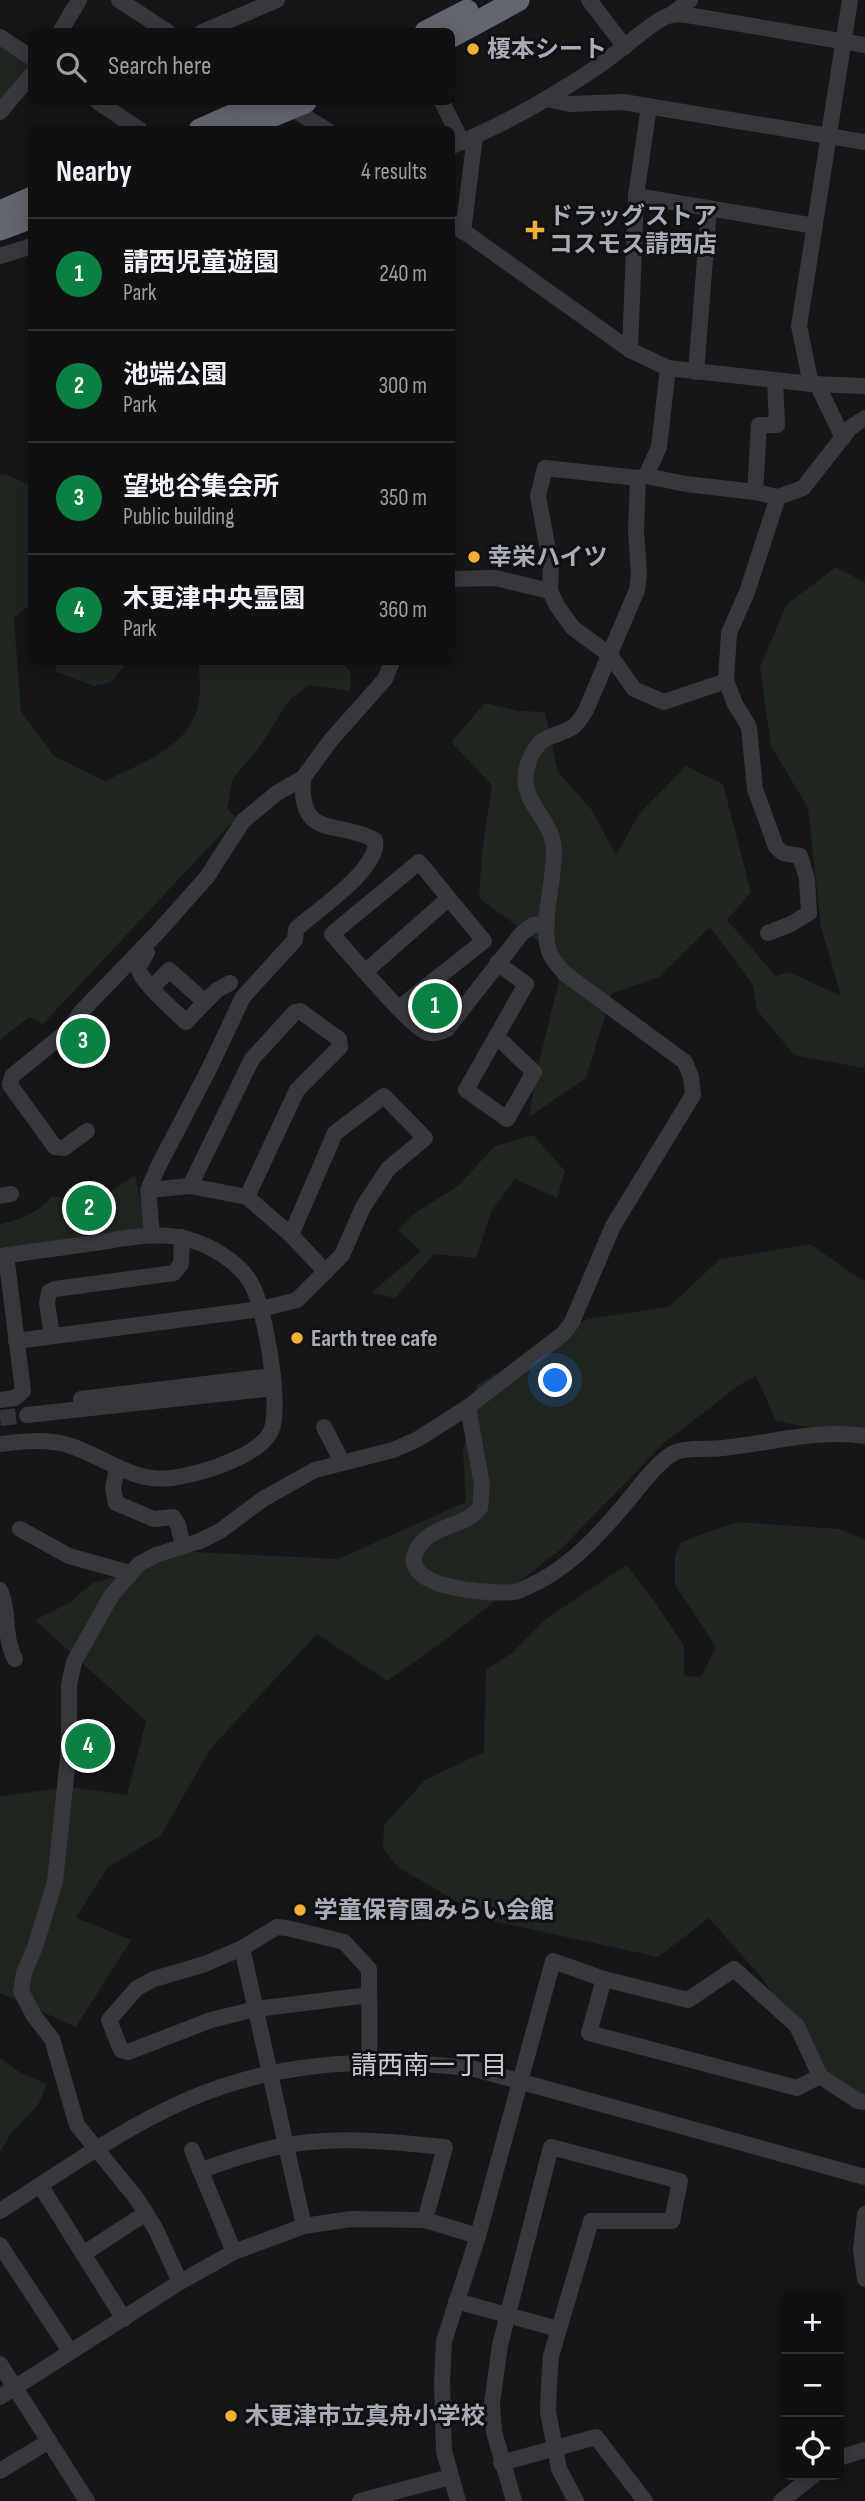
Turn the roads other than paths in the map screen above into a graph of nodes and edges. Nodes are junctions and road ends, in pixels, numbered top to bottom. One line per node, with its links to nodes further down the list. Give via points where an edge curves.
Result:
1 (79, 0): 10 (street)
2 (119, 0): 11 (street)
3 (277, 0): 12 (street)
4 (489, 0): 13 (highway)
5 (518, 0): 14 (highway)
6 (589, 0): 18 (street)
7 (690, 0): 9 (street)
8 (850, 0): 16 (street)
9 (672, 14): 16 (street); 18 (street)
10 (62, 28)
11 (162, 28)
12 (211, 28)
13 (434, 28)
14 (455, 34)
15 (0, 37): 19 (street)
16 (844, 42): 17 (street); 34 (street)
17 (865, 45)
18 (625, 47): 21 (street)
19 (28, 55)
20 (28, 79): 28 (street)
21 (547, 99): 27 (street); 35 (street)
22 (102, 105): 29 (street)
23 (256, 105): 30 (highway)
24 (290, 105): 31 (highway)
25 (293, 105): 32 (street)
26 (444, 105): 33 (street)
27 (649, 106): 34 (street); 37 (street)
28 (0, 112)
29 (134, 126)
30 (209, 126)
31 (246, 126)
32 (317, 126)
33 (455, 126)
34 (829, 135): 36 (street); 42 (street)
35 (463, 141): 43 (street)
36 (865, 142)
37 (636, 196): 40 (street); 47 (street)
38 (28, 199): 39 (highway)
39 (0, 209)
40 (709, 209): 42 (street); 49 (street)
41 (28, 218): 44 (highway)
42 (815, 226): 51 (street, via 799,326)
43 (457, 228): 47 (street)
44 (0, 229)
45 (28, 247): 46 (street)
46 (0, 256)
47 (630, 351): 48 (street)
48 (668, 368): 49 (street); 55 (street, via 659,447)
49 (696, 372): 50 (street)
50 (775, 380): 51 (street); 56 (street, via 776,425 759,425)
51 (814, 384): 52 (street); 54 (street)
52 (865, 386)
53 (865, 418): 54 (street)
54 (843, 438): 57 (street, via 803,488)
55 (642, 477): 56 (street); 59 (street, via 545,468 538,496 551,566); 60 (street, via 636,531 637,590)
56 (755, 492): 57 (street)
57 (778, 497): 62 (street, via 729,633)
58 (455, 579): 59 (street, via 495,578)
59 (550, 591): 60 (street, via 573,628)
60 (610, 655): 62 (street, via 634,689 664,702); 65 (street, via 574,726 538,744 528,764 525,784 531,804 550,829 554,849)
61 (391, 665): 63 (street, via 385,679)
62 (726, 681): 67 (street, via 749,727 755,789 776,847 800,856 807,879 809,913)
63 (303, 778): 66 (street, via 243,821 207,877); 78 (street, via 302,799 316,822 359,831 374,840 376,847 365,870 296,929 295,940 243,997)
64 (448, 899): 69 (street); 69 (street, via 419,862 332,933); 73 (street, via 484,941)
65 (547, 924): 68 (street, via 533,925); 91 (street, via 549,953 564,973 685,1062 693,1095 613,1226 572,1322)
66 (158, 932): 71 (street, via 138,968); 75 (street, via 79,1013 70,1029)
67 (768, 933)
68 (497, 963): 73 (street, via 447,1030 428,1033); 74 (street, via 526,984)
69 (366, 971): 73 (street)
70 (230, 983): 72 (street)
71 (152, 988): 72 (street, via 169,970); 72 (street, via 186,1023)
72 (205, 1002)
73 (399, 1008)
74 (496, 1036): 74 (street, via 466,1090 507,1119 534,1072)
75 (6, 1077): 76 (street, via 55,1147 64,1148)
76 (87, 1131)
77 (190, 1186): 78 (street); 79 (street); 79 (street, via 252,1059 300,1011 339,1039 340,1047 298,1090)
78 (148, 1190): 80 (street)
79 (247, 1197): 81 (street)
80 (152, 1235): 82 (street); 83 (street)
81 (291, 1236): 84 (street); 84 (street, via 334,1133 384,1096 425,1138 388,1169 363,1207 342,1255)
82 (182, 1237): 86 (street, via 232,1263 252,1285); 87 (street, via 181,1264 174,1273 49,1292)
83 (3, 1255): 85 (street)
84 (326, 1272): 86 (street, via 297,1300)
85 (5, 1295): 88 (street)
86 (261, 1310): 87 (street); 89 (street)
87 (52, 1336): 88 (street)
88 (16, 1341): 90 (street, via 23,1391 15,1398)
89 (273, 1382): 92 (street, via 140,1390); 97 (street, via 271,1431 247,1454 180,1478 138,1477)
90 (0, 1400)
91 (468, 1407): 94 (street, via 482,1485 480,1508 430,1536 417,1548 413,1560 420,1573 435,1582 481,1590 513,1592 556,1573 605,1528 673,1453 818,1434); 96 (street, via 418,1439)
92 (27, 1411)
93 (324, 1427): 96 (street)
94 (865, 1436)
95 (0, 1444): 97 (street, via 52,1441 89,1453)
96 (342, 1462): 99 (street, via 297,1480 220,1531)
97 (117, 1469): 99 (street, via 116,1503 154,1519 173,1517)
98 (20, 1530): 100 (street, via 69,1556)
99 (183, 1546): 100 (street, via 146,1560)
100 (130, 1573): 114 (street, via 111,1596 70,1674 69,1748 55,1882 22,1991 52,2039 77,2125)
101 (0, 1590): 102 (street, via 6,1603)
102 (3, 1635): 103 (street)
103 (15, 1659)
104 (242, 1948): 106 (street, via 277,1927 344,1942 369,1969); 107 (street); 107 (street, via 137,1987 109,2020 121,2050 128,2052 211,2020)
105 (604, 1979): 110 (street, via 688,2000 734,1969 797,2026); 110 (street, via 589,2033 797,2088); 111 (street, via 553,1961)
106 (369, 1995): 107 (street); 108 (street)
107 (256, 2009): 109 (street)
108 (369, 2062): 109 (street); 111 (street, via 475,2069)
109 (271, 2074): 113 (street); 114 (street, via 190,2098)
110 (820, 2076): 112 (street)
111 (519, 2081): 117 (street); 124 (street)
112 (865, 2102)
113 (287, 2145): 116 (street); 122 (street, via 377,2140 444,2147); 123 (street)
114 (97, 2149): 118 (street); 120 (street)
115 (192, 2150): 116 (street)
116 (200, 2171): 126 (street)
117 (865, 2177)
118 (40, 2185): 119 (street); 127 (street)
119 (0, 2211)
120 (146, 2213): 127 (street); 129 (street)
121 (865, 2214): 128 (street, via 861,2250)
122 (425, 2220): 123 (street, via 351,2219); 124 (street)
123 (304, 2225): 126 (street)
124 (478, 2236): 130 (street)
125 (0, 2245): 134 (street)
126 (234, 2252): 129 (street)
127 (83, 2254): 132 (street)
128 (865, 2279)
129 (180, 2283): 132 (street)
130 (456, 2301): 131 (street); 144 (street, via 444,2341 442,2382 444,2451)
131 (507, 2316): 133 (street); 133 (street, via 551,2147 680,2181 672,2221 591,2221); 142 (street, via 492,2403)
132 (124, 2319): 134 (street)
133 (558, 2329): 139 (street, via 548,2402)
134 (70, 2351): 136 (street)
135 (0, 2364): 136 (street)
136 (15, 2388): 137 (street); 138 (street)
137 (0, 2397)
138 (49, 2441): 143 (street); 146 (street)
139 (555, 2448): 142 (street); 151 (street, via 559,2469); 152 (street, via 596,2437)
140 (865, 2450): 141 (street)
141 (844, 2456)
142 (501, 2463): 150 (street)
143 (0, 2471)
144 (450, 2477): 147 (street); 149 (street)
145 (808, 2480): 153 (street)
146 (82, 2499)
147 (377, 2499): 148 (street)
148 (360, 2501)
149 (458, 2501)
150 (514, 2501)
151 (576, 2501)
152 (645, 2501)
153 (781, 2501)

